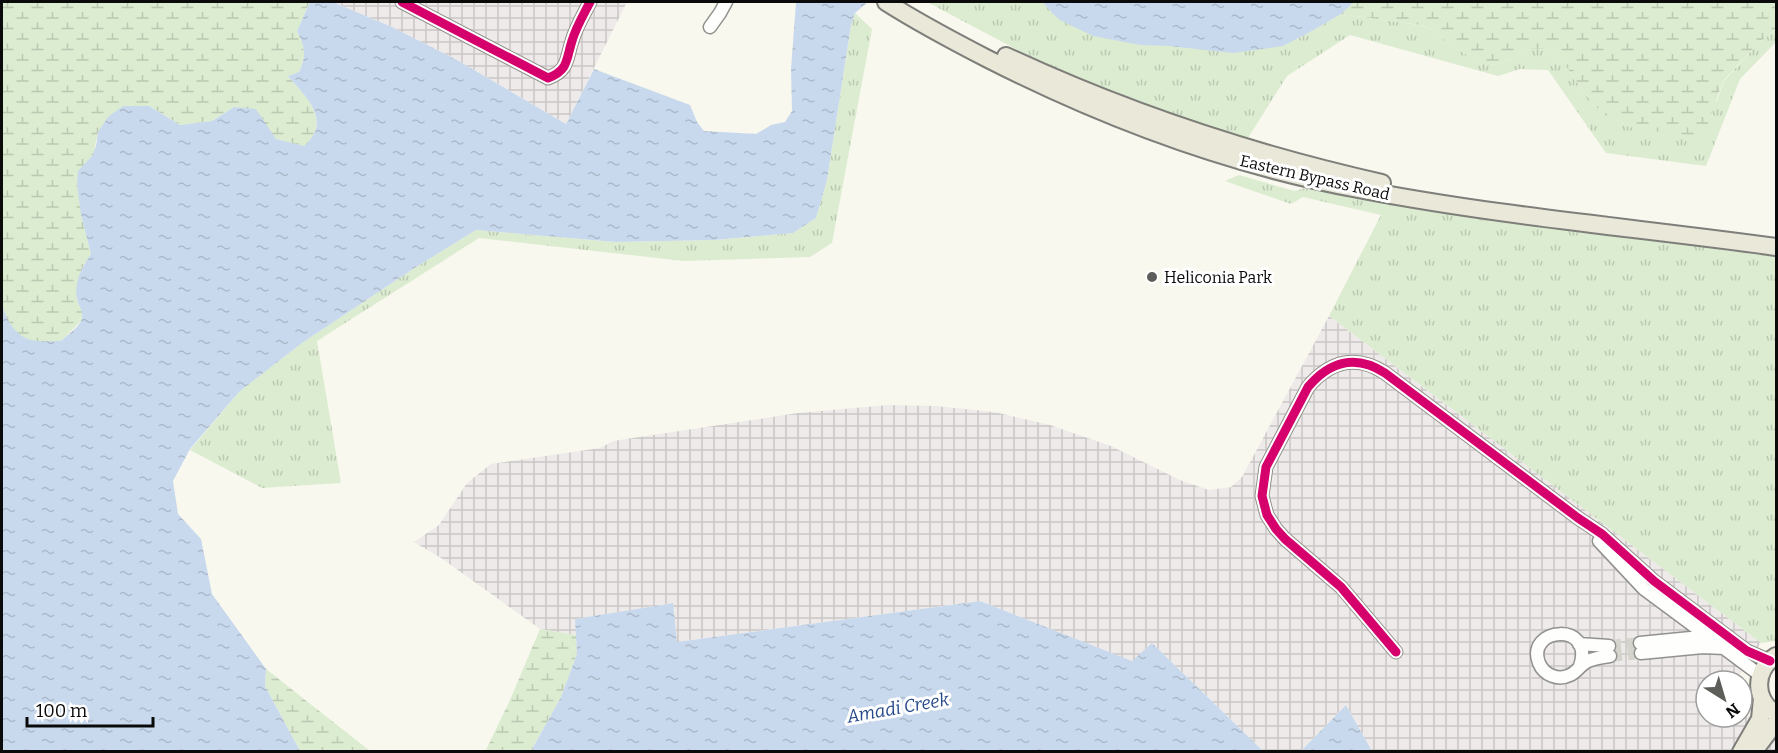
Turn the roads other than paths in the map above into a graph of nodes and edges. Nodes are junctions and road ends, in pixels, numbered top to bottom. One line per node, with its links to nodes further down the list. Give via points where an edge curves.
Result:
1 (402, 2): 2 (street, via 548,78 559,74 568,60)
2 (590, 2)
3 (726, 2): 7 (street)
4 (886, 2): 6 (main road, Eastern Bypass Road)
5 (906, 2): 6 (main road, Eastern Bypass Road)
6 (921, 18): 8 (main road, Eastern Bypass Road, via 1049,76 1239,147 1425,193); 9 (main road, Eastern Bypass Road, via 1046,88 1211,152 1294,175 1500,213)
7 (710, 27)
8 (1776, 238)
9 (1776, 247)
10 (1578, 518): 11 (street, via 1644,589); 12 (street); 14 (street, via 1374,366 1349,362 1325,370 1308,387 1266,467 1264,504 1276,529 1341,587)
11 (1708, 636): 12 (street); 12 (street, via 1641,648 1703,647)
12 (1726, 642): 15 (street)
13 (1579, 644): 16 (street); 16 (street, via 1610,651); 16 (street, via 1567,634 1552,634 1540,644 1538,658 1543,671 1556,677 1569,676)
14 (1396, 652)
15 (1769, 664): 17 (main road, via 1759,686)
16 (1580, 666)
17 (1762, 698): 18 (main road); 20 (main road, via 1760,720)
18 (1776, 714)
19 (1776, 722): 21 (main road)
20 (1741, 752)
21 (1754, 752)

